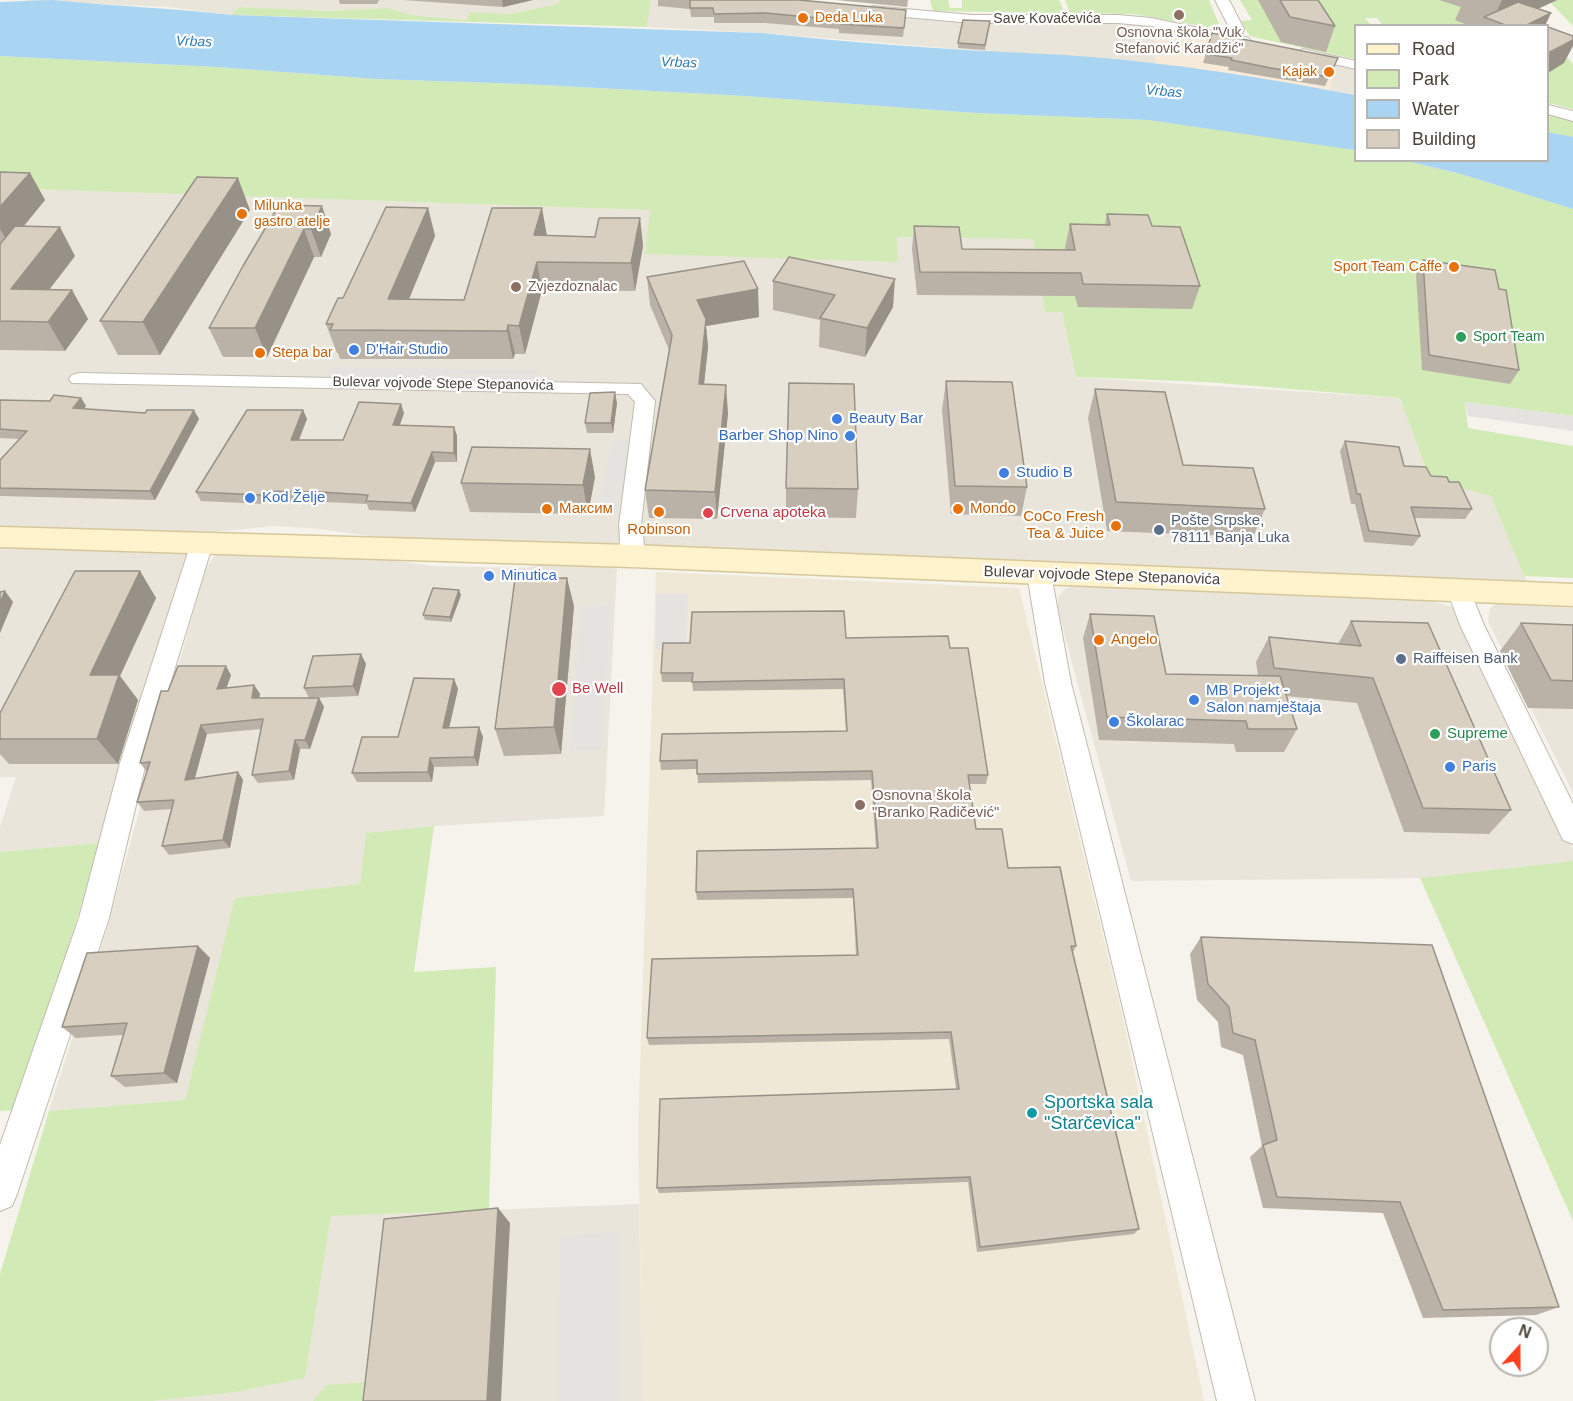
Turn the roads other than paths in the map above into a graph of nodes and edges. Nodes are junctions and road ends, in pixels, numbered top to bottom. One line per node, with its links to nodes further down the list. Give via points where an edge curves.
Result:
1 (1222, 0): 3 (street, via 1237,29)
2 (862, 9): 3 (street, Save Kovačevića, via 972,19 1118,19)
3 (1233, 39): 4 (street, Save Kovačevića)
4 (1253, 43)
5 (1284, 49): 6 (street)
6 (1354, 65)
7 (1549, 110): 8 (street)
8 (1573, 116)
9 (79, 379): 12 (street, Bulevar vojvode Stepe Stepanovića, via 634,388 645,401 630,525)
10 (0, 537): 11 (street, Bulevar vojvode Stepe Stepanovića)
11 (202, 543): 12 (street, Bulevar vojvode Stepe Stepanovića); 17 (street, via 133,763 94,918)
12 (631, 556): 13 (street, Bulevar vojvode Stepe Stepanovića)
13 (1039, 574): 14 (street, Bulevar vojvode Stepe Stepanovića); 18 (street, via 1058,683)
14 (1459, 590): 15 (street, Bulevar vojvode Stepe Stepanovića); 16 (street, via 1472,625)
15 (1573, 595)
16 (1573, 832)
17 (0, 1194)
18 (1236, 1401)

